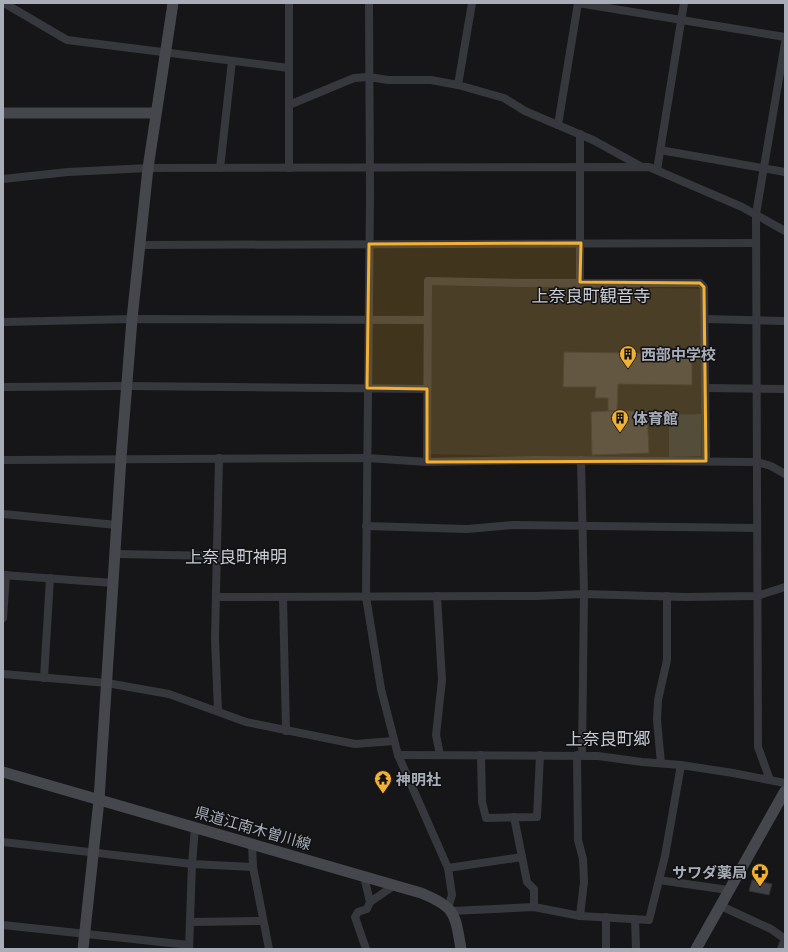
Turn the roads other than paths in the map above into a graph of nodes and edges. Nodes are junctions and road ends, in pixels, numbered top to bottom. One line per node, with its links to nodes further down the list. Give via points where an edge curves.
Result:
1 (4, 3): 11 (street, via 67,40)
2 (173, 3): 11 (street)
3 (289, 3): 13 (street)
4 (369, 3): 14 (street)
5 (472, 3): 15 (street)
6 (578, 3): 8 (street); 19 (street)
7 (684, 3): 8 (street)
8 (681, 20): 9 (street); 21 (street)
9 (785, 37)
10 (785, 43): 28 (street)
11 (165, 52): 12 (street); 18 (street)
12 (232, 61): 13 (street); 24 (street)
13 (289, 68): 16 (street)
14 (369, 77): 15 (street, via 431,80); 16 (street, via 354,78); 26 (street)
15 (458, 85): 19 (street, via 504,98 525,111)
16 (289, 104): 25 (street)
17 (3, 113): 18 (street)
18 (155, 113): 23 (street)
19 (558, 124): 20 (street)
20 (580, 134): 22 (street); 27 (street)
21 (660, 150): 28 (street); 29 (street)
22 (642, 167): 27 (street); 29 (street)
23 (148, 168): 24 (street); 31 (street, via 68,172); 37 (street)
24 (220, 168): 25 (street)
25 (289, 168): 26 (street)
26 (370, 168): 27 (street); 36 (street)
27 (579, 168): 34 (street)
28 (764, 169): 30 (street); 32 (street)
29 (657, 170): 32 (street)
30 (785, 172)
31 (3, 179)
32 (756, 214): 33 (street); 35 (street)
33 (785, 231)
34 (581, 243): 35 (street); 36 (street); 38 (street)
35 (756, 243): 44 (street)
36 (369, 244): 37 (street); 43 (street)
37 (140, 245): 39 (street)
38 (580, 282): 40 (street, via 700,283 704,287); 41 (street, via 526,284 428,281)
39 (132, 319): 43 (street); 45 (street); 46 (street)
40 (705, 319): 44 (street); 49 (street)
41 (428, 320): 43 (street); 50 (street)
42 (785, 320): 44 (street)
43 (368, 321): 48 (street)
44 (756, 321): 51 (street)
45 (3, 322)
46 (126, 386): 47 (street); 48 (street); 53 (street)
47 (3, 387)
48 (367, 388): 50 (street); 55 (street)
49 (706, 388): 51 (street); 58 (street)
50 (427, 389): 59 (street)
51 (756, 389): 52 (street); 60 (street)
52 (785, 389)
53 (121, 458): 54 (street); 56 (street); 63 (street)
54 (219, 458): 55 (street); 68 (street)
55 (367, 458): 59 (street); 64 (street)
56 (3, 460)
57 (581, 460): 58 (street); 59 (street); 65 (street)
58 (706, 461): 60 (street)
59 (427, 462)
60 (757, 462): 61 (street); 66 (street)
61 (785, 474)
62 (3, 514): 63 (street)
63 (117, 525): 67 (street)
64 (366, 526): 65 (street, via 466,529 514,525); 79 (street)
65 (583, 527): 66 (street); 73 (street)
66 (757, 528): 76 (street)
67 (116, 554): 68 (street); 71 (street)
68 (217, 556): 77 (street)
69 (5, 575): 70 (street); 80 (street)
70 (50, 578): 71 (street); 82 (street)
71 (113, 583): 83 (street)
72 (785, 587): 76 (street)
73 (584, 594): 74 (street); 75 (street); 91 (street)
74 (437, 596): 79 (street); 88 (street, via 442,680 436,735)
75 (667, 596): 76 (street); 92 (street, via 667,660 658,700 657,720)
76 (757, 596): 95 (street, via 758,747)
77 (217, 597): 78 (street); 84 (street)
78 (282, 597): 79 (street); 85 (street)
79 (366, 597): 86 (street, via 381,689)
80 (3, 618)
81 (3, 674): 82 (street)
82 (44, 678): 83 (street)
83 (107, 683): 84 (street, via 168,694); 98 (street)
84 (218, 711): 85 (street, via 246,722)
85 (286, 731): 86 (street, via 356,744)
86 (394, 741): 87 (street)
87 (398, 755): 88 (street); 107 (street)
88 (440, 755): 89 (street)
89 (481, 755): 90 (street); 99 (street, via 482,802 486,818)
90 (540, 755): 91 (street); 99 (street, via 537,817)
91 (579, 755): 92 (street); 116 (street, via 578,840 583,859 584,882)
92 (661, 763): 93 (street)
93 (681, 765): 95 (street); 109 (street)
94 (3, 772): 98 (street, 県道江南木曽川線)
95 (770, 780): 96 (street)
96 (785, 783)
97 (785, 791): 111 (street)
98 (99, 800): 100 (street, 県道江南木曽川線); 103 (street)
99 (514, 817): 104 (street)
100 (196, 827): 102 (street, 県道江南木曽川線); 105 (street)
101 (3, 842): 103 (street)
102 (252, 844): 106 (street); 108 (street, 県道江南木曽川線)
103 (93, 853): 105 (street); 122 (street)
104 (522, 857): 107 (street); 114 (street, via 527,882 534,889)
105 (192, 864): 106 (street); 120 (street)
106 (253, 868): 119 (street)
107 (448, 868): 115 (street, via 452,895)
108 (364, 876): 110 (street, 県道江南木曽川線); 112 (street)
109 (659, 880): 111 (street); 118 (street, via 649,920)
110 (395, 885): 112 (street); 115 (street, 県道江南木曽川線, via 431,897)
111 (728, 890): 113 (street)
112 (370, 902): 127 (street, via 356,917)
113 (721, 906): 123 (street, via 771,929); 131 (street)
114 (534, 907): 115 (street); 116 (street)
115 (450, 909): 128 (street, via 456,921)
116 (580, 916): 117 (street)
117 (606, 918): 118 (street); 129 (street)
118 (635, 919): 130 (street)
119 (263, 921): 120 (street); 126 (street)
120 (190, 922): 124 (street)
121 (3, 925): 122 (street)
122 (85, 934): 124 (street); 125 (street)
123 (785, 939): 132 (street)
124 (189, 947)
125 (83, 949)
126 (269, 949)
127 (366, 949)
128 (461, 949)
129 (606, 949)
130 (636, 949)
131 (696, 949)
132 (781, 949)

